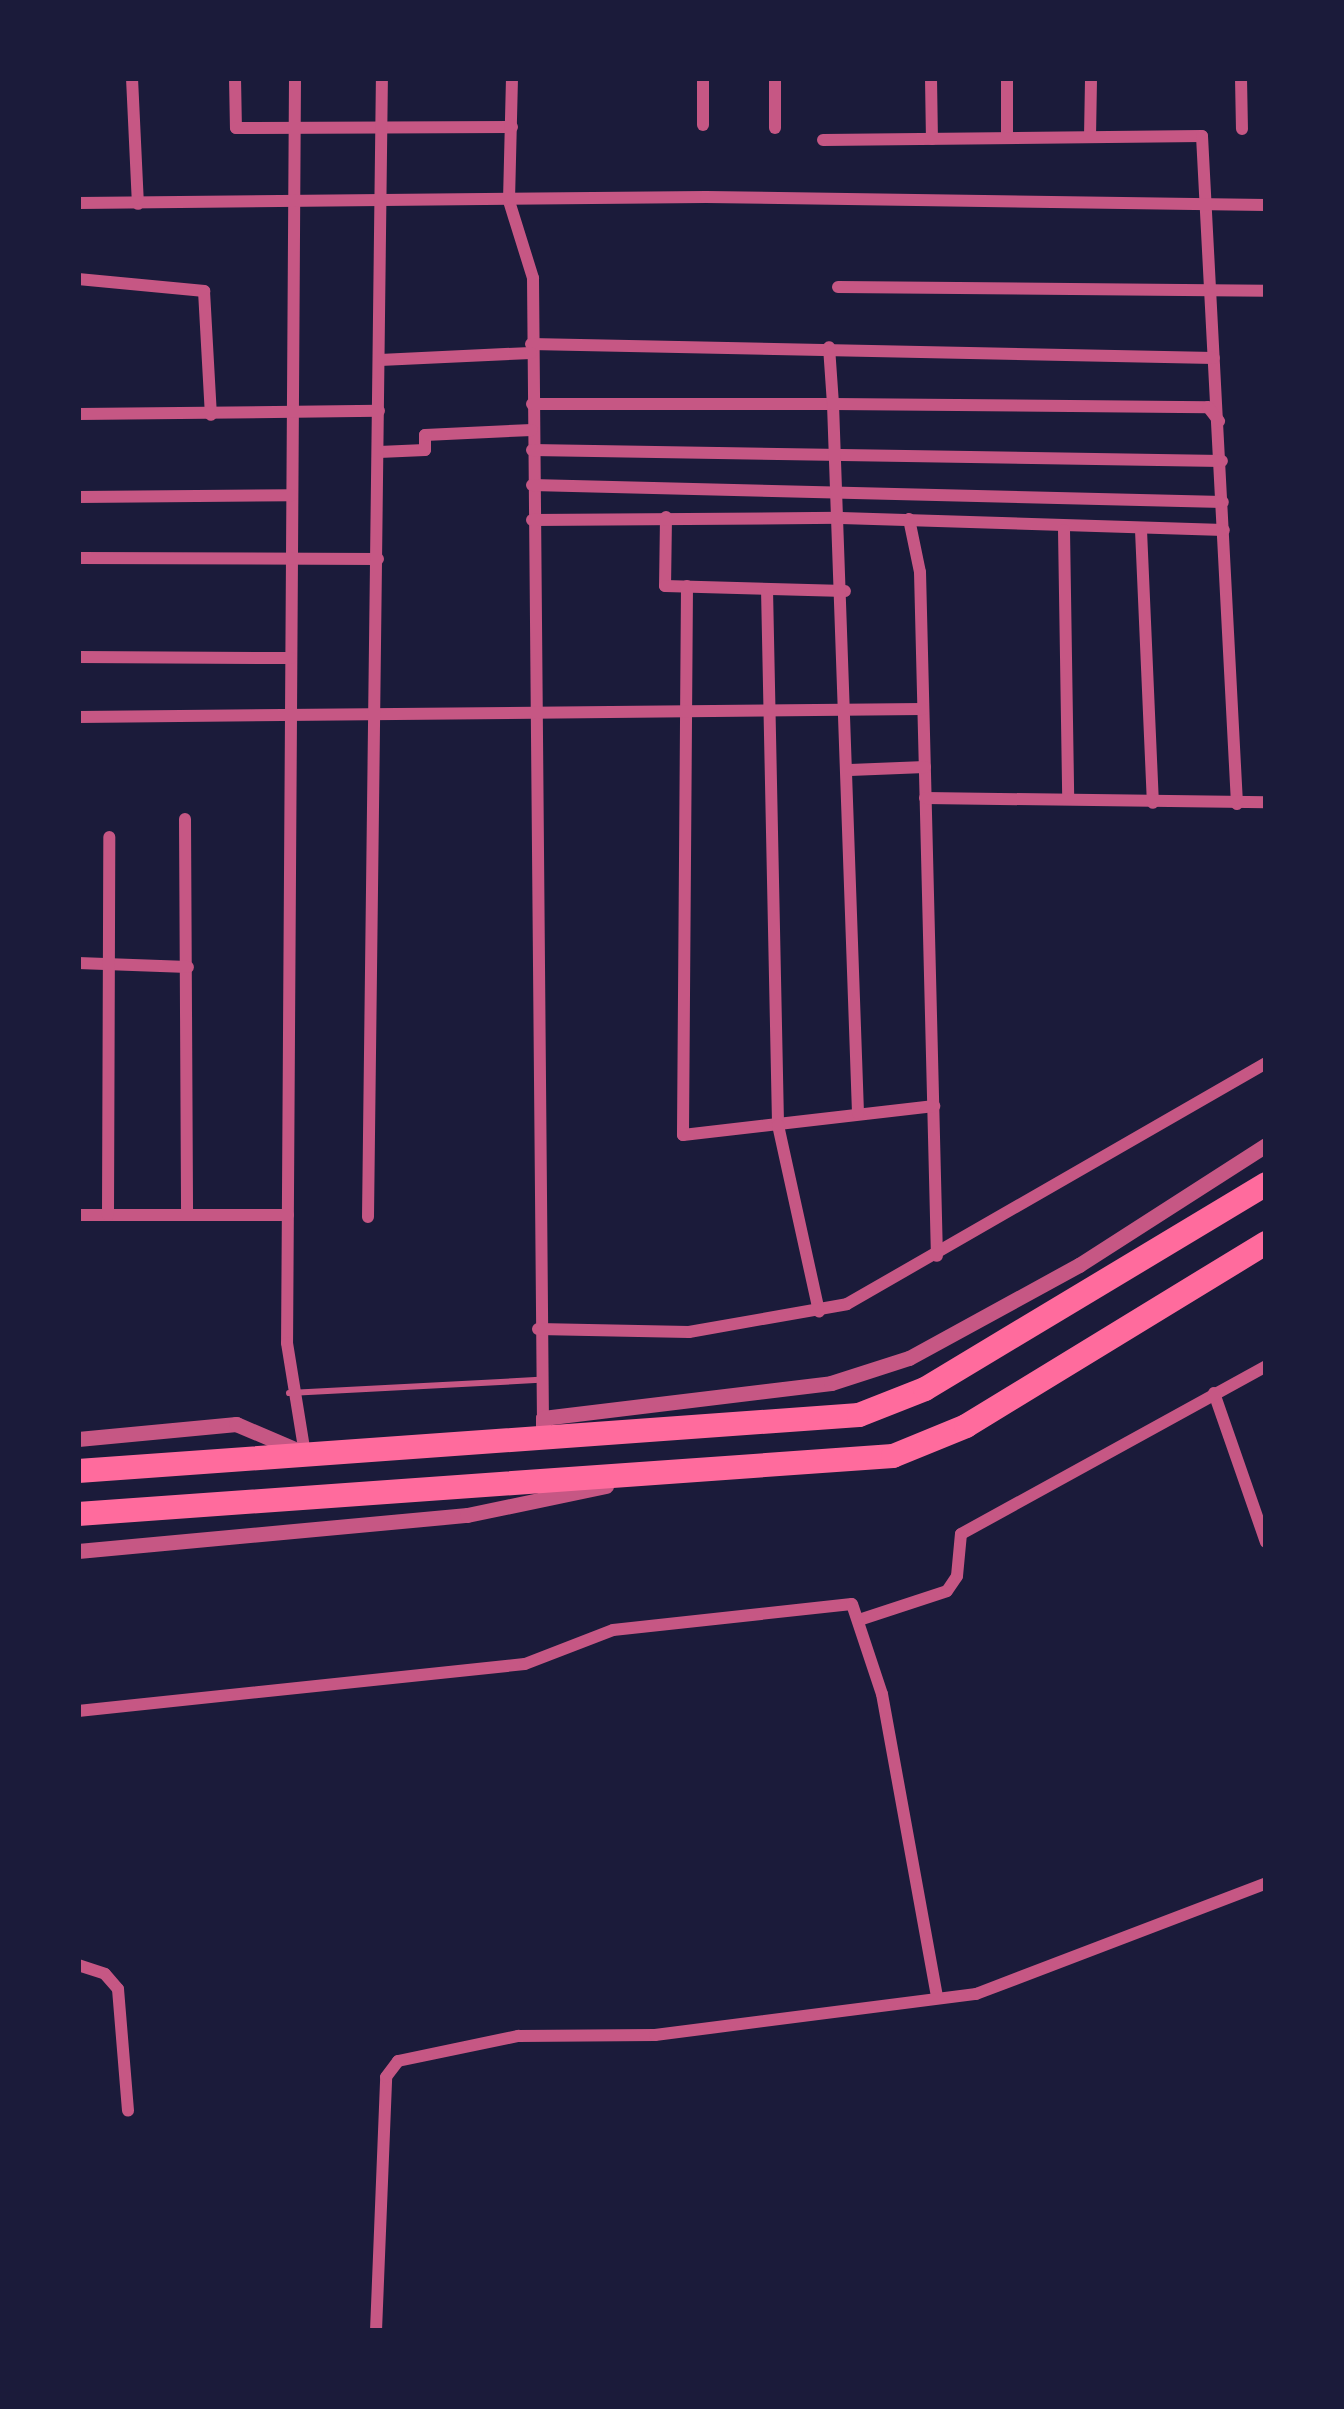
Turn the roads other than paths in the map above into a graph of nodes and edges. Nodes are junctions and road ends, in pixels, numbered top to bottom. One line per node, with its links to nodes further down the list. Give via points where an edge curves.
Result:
1 (132, 78): 27 (street)
2 (235, 78): 15 (street, via 236,128)
3 (295, 78): 15 (street)
4 (382, 78): 13 (street)
5 (512, 78): 14 (street)
6 (703, 78): 12 (street)
7 (775, 78): 16 (street)
8 (931, 78): 20 (street)
9 (1007, 78): 19 (street)
10 (1091, 78): 18 (street)
11 (1240, 78): 17 (street)
12 (703, 125)
13 (382, 127): 14 (street); 15 (street); 22 (street)
14 (512, 127): 23 (street)
15 (295, 128): 26 (street)
16 (775, 128)
17 (1242, 129)
18 (1090, 137): 19 (street); 24 (street, via 1202,136)
19 (1007, 138): 20 (street)
20 (932, 139): 21 (street)
21 (824, 140)
22 (381, 201): 23 (street); 26 (street); 36 (street)
23 (509, 201): 24 (street); 34 (street, via 533,278)
24 (1204, 202): 28 (street); 32 (street)
25 (78, 203): 27 (street)
26 (294, 203): 27 (street); 42 (street)
27 (138, 204)
28 (1266, 205)
29 (78, 279): 41 (street, via 204,291)
30 (838, 287): 32 (street)
31 (1266, 291): 32 (street)
32 (1210, 292): 35 (street)
33 (829, 347): 34 (street); 35 (street); 38 (street)
34 (531, 349): 36 (street); 37 (street)
35 (1214, 358): 43 (street)
36 (380, 360): 39 (street)
37 (532, 404): 38 (street); 44 (street)
38 (833, 404): 43 (street, via 1208,407); 47 (street)
39 (380, 411): 42 (street); 46 (street)
40 (78, 414): 41 (street)
41 (211, 415): 42 (street)
42 (293, 416): 51 (street)
43 (1219, 421): 48 (street)
44 (532, 430): 45 (street); 46 (street, via 425,435 425,450)
45 (532, 450): 47 (street); 49 (street)
46 (379, 452): 62 (street)
47 (836, 455): 48 (street); 50 (street)
48 (1222, 461): 53 (street)
49 (532, 485): 50 (street); 57 (street)
50 (839, 490): 53 (street); 55 (street)
51 (292, 495): 52 (street); 63 (street)
52 (78, 497)
53 (1223, 502): 60 (street)
54 (666, 517): 55 (street); 57 (street); 64 (street, via 665,586)
55 (841, 518): 56 (street); 66 (street)
56 (908, 519): 58 (street); 70 (street, via 920,572)
57 (532, 520): 69 (street)
58 (1064, 530): 59 (street); 80 (street)
59 (1142, 530): 60 (street); 82 (street)
60 (1224, 530): 83 (street)
61 (78, 558): 63 (street)
62 (378, 559): 63 (street); 75 (street)
63 (292, 560): 68 (street)
64 (687, 586): 65 (street); 72 (street)
65 (767, 589): 66 (street); 71 (street)
66 (845, 591): 73 (street)
67 (78, 657): 68 (street)
68 (291, 658): 74 (street)
69 (535, 707): 72 (street); 75 (street); 103 (street)
70 (923, 709): 73 (street); 77 (street)
71 (772, 710): 72 (street); 73 (street); 92 (street)
72 (691, 711): 92 (street, via 683,1135)
73 (848, 714): 78 (street)
74 (291, 716): 75 (street); 76 (street); 98 (street)
75 (376, 716): 99 (street)
76 (78, 717)
77 (925, 766): 78 (street); 79 (street)
78 (850, 770): 91 (street)
79 (926, 798): 80 (street); 90 (street)
80 (1068, 798): 82 (street)
81 (1266, 802): 83 (street)
82 (1153, 803): 83 (street)
83 (1237, 804)
84 (185, 819): 88 (street)
85 (109, 837): 87 (street)
86 (78, 963): 87 (street)
87 (106, 963): 88 (street); 95 (street)
88 (188, 967): 97 (street)
89 (1266, 1063): 101 (street)
90 (934, 1106): 91 (street); 101 (street)
91 (858, 1113): 92 (street)
92 (778, 1125): 102 (street)
93 (1266, 1145): 108 (street, via 1079,1264 909,1358 831,1384)
94 (1266, 1184): 108 (highway, via 882,1408 834,1419)
95 (108, 1214): 96 (street); 97 (street)
96 (78, 1215)
97 (187, 1215): 98 (street)
98 (288, 1215): 106 (street)
99 (368, 1217)
100 (1266, 1243): 112 (highway, via 920,1448 865,1461)
101 (937, 1256): 102 (street)
102 (819, 1312): 103 (street, via 689,1332)
103 (538, 1329): 105 (street)
104 (1266, 1366): 107 (street)
105 (539, 1380): 106 (lane); 108 (street)
106 (289, 1393): 110 (street)
107 (1214, 1393): 114 (street); 116 (street, via 961,1534 957,1576 947,1591)
108 (543, 1429): 110 (highway)
109 (78, 1439): 110 (street, via 236,1424)
110 (304, 1454): 111 (highway)
111 (78, 1471)
112 (662, 1475): 113 (highway); 115 (street, via 467,1515)
113 (78, 1514)
114 (1266, 1543)
115 (78, 1551)
116 (862, 1619): 117 (street, via 842,1602 596,1633 525,1664); 120 (street)
117 (78, 1712)
118 (1266, 1883): 120 (street, via 1000,1989)
119 (78, 1965): 121 (street, via 118,1989)
120 (937, 1997): 122 (street, via 655,2036 518,2036 391,2064)
121 (128, 2111)
122 (376, 2331)

